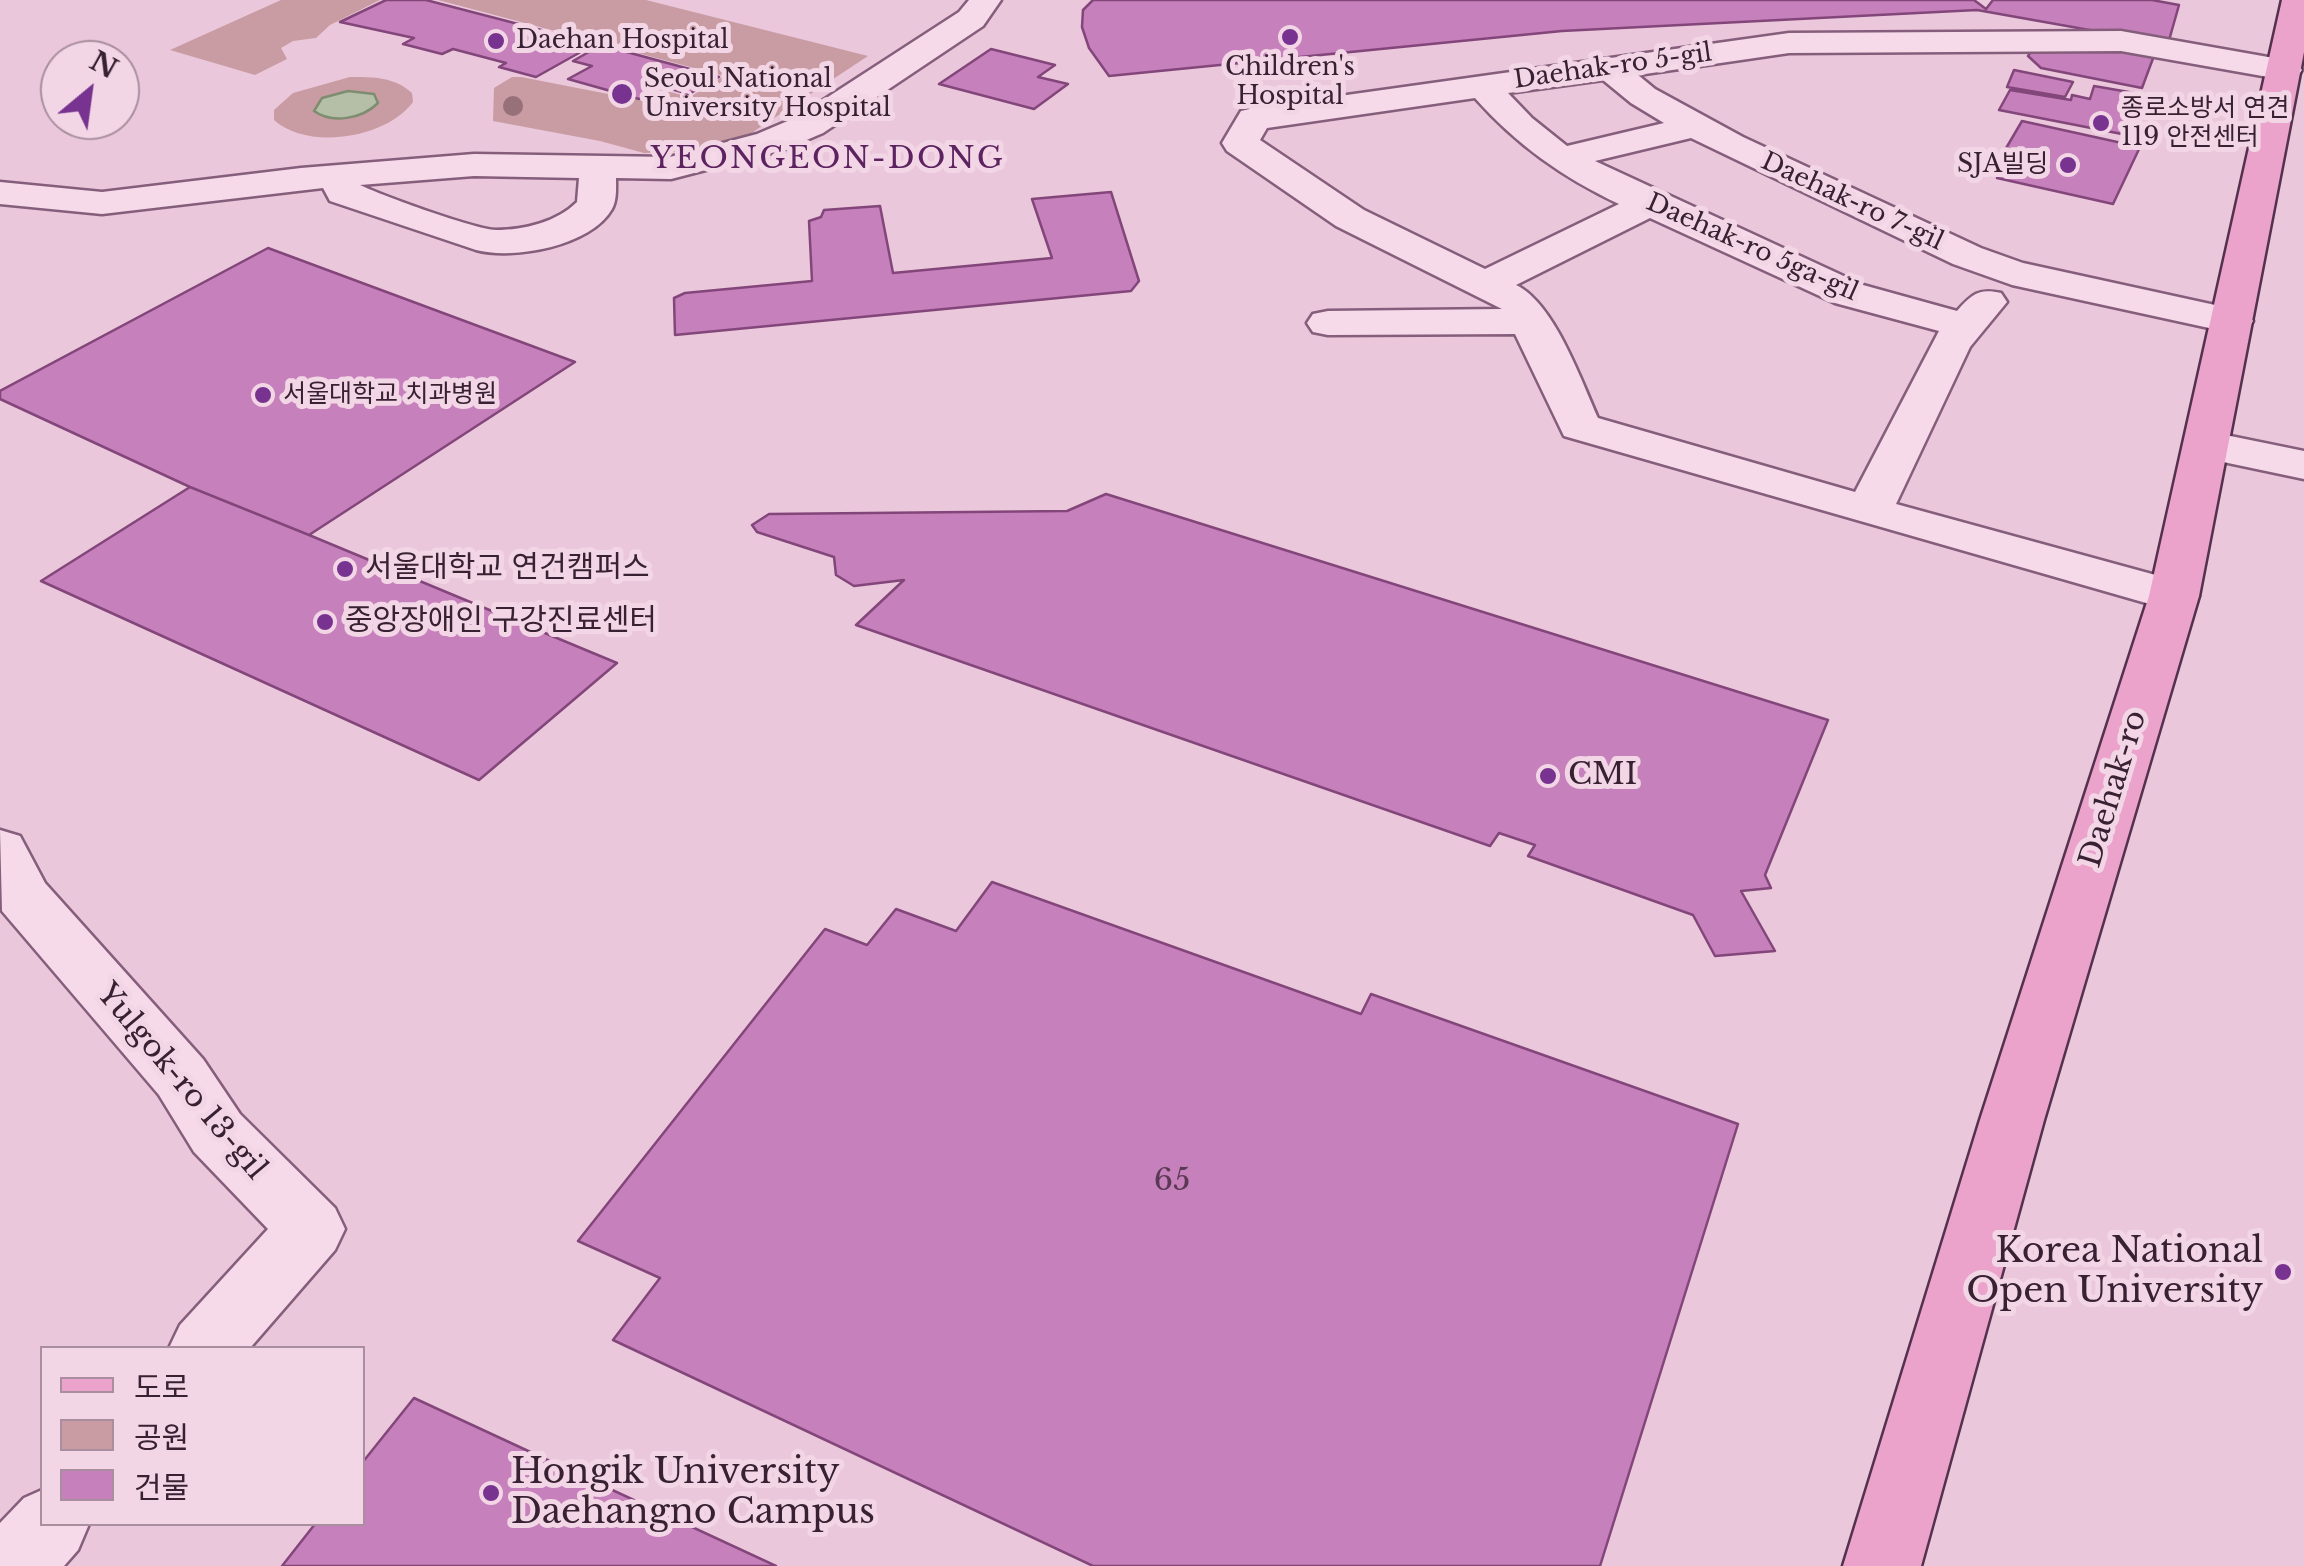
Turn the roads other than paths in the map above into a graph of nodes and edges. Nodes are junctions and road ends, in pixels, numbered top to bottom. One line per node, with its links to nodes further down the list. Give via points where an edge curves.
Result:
1 (984, 0): 8 (lane, via 971,19 810,125 671,168)
2 (2298, 0): 5 (main road, Daehak-ro)
3 (1608, 67): 4 (lane, Daehak-ro 5-gil); 5 (lane, Daehak-ro 5-gil, via 1789,43 2120,40); 6 (lane, Daehak-ro 7-gil)
4 (1482, 86): 7 (lane, Daehak-ro 5ga-gil, via 1518,126); 13 (lane, Daehak-ro 5-gil, via 1254,119 1240,144 1350,218)
5 (2289, 93): 15 (main road, Daehak-ro)
6 (1695, 126): 7 (lane); 12 (lane, Daehak-ro 7-gil)
7 (1562, 158): 11 (lane, Daehak-ro 5ga-gil)
8 (598, 169): 9 (lane, via 474,165); 9 (lane, via 596,205 580,221 490,242 343,193)
9 (340, 176): 10 (lane, via 102,203)
10 (0, 193)
11 (1651, 203): 13 (lane); 17 (lane, Daehak-ro 5ga-gil, via 1849,294)
12 (2012, 273): 15 (lane, Daehak-ro 7-gil); 17 (lane)
13 (1486, 284): 14 (lane, Daehak-ro 5-gil, via 1518,301)
14 (1530, 322): 16 (lane); 20 (lane, Daehak-ro 5-gil, via 1580,427)
15 (2232, 322): 18 (main road, Daehak-ro)
16 (1328, 323)
17 (1966, 326): 20 (lane)
18 (2206, 446): 19 (lane); 21 (main road, Daehak-ro)
19 (2304, 465)
20 (1869, 512): 21 (lane, Daehak-ro 5-gil)
21 (2174, 596): 26 (main road, Daehak-ro)
22 (0, 850): 23 (lane, Yulgok-ro 13-gil, via 22,896 181,1077 218,1134 311,1229)
23 (207, 1346)
24 (49, 1526): 25 (lane)
25 (13, 1566)
26 (1882, 1566)

